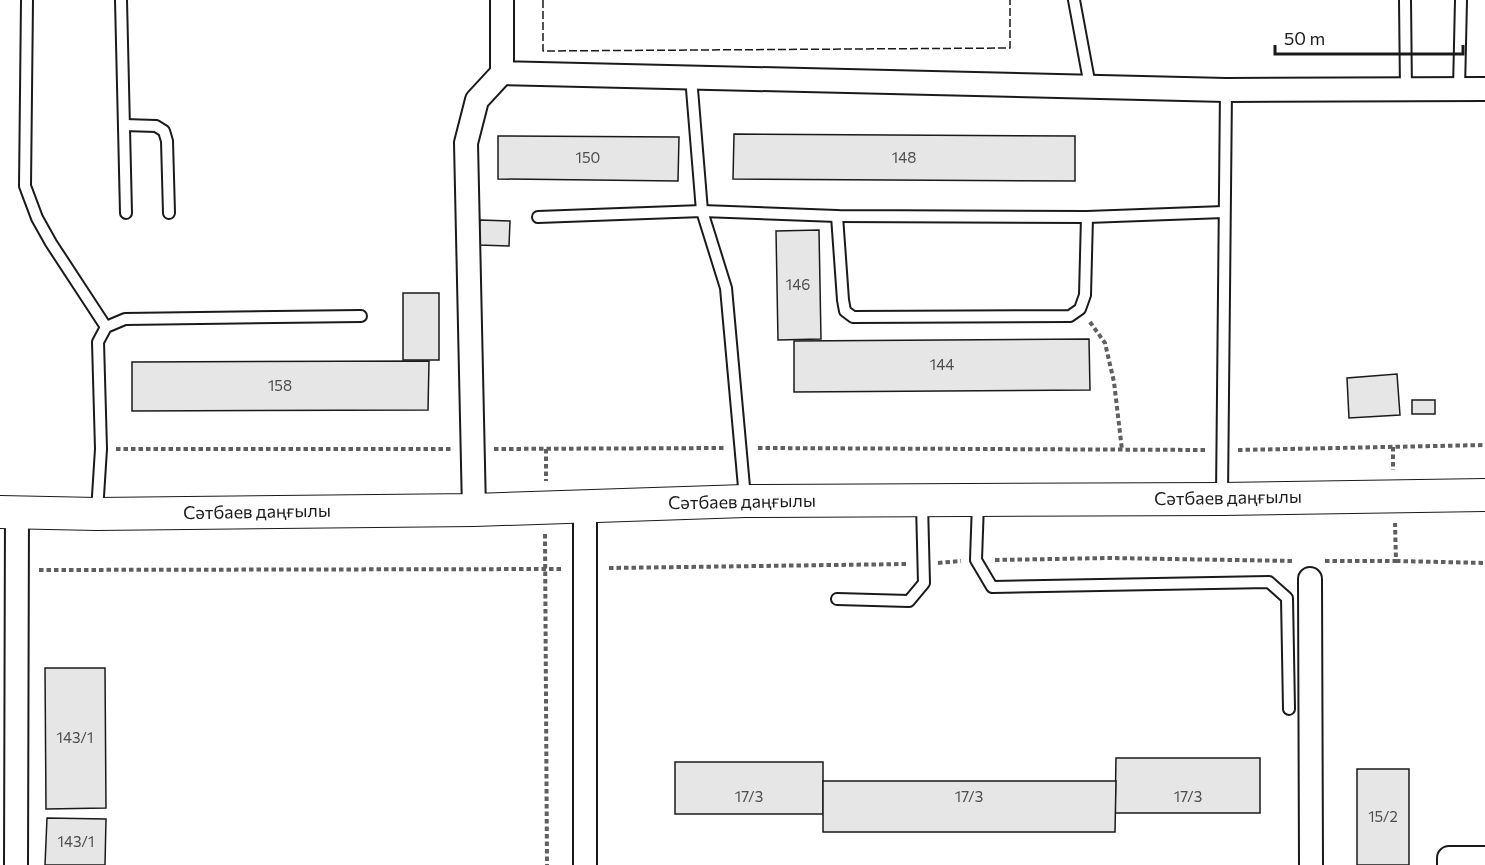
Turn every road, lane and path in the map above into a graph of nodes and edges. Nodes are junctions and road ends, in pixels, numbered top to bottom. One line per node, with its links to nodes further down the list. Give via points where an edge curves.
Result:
1 (27, 0): 24 (lane, via 25,186 51,243)
2 (121, 0): 14 (lane)
3 (502, 0): 7 (street)
4 (1074, 0): 9 (lane)
5 (1405, 0): 13 (lane)
6 (1461, 0): 10 (lane)
7 (502, 73): 8 (street); 28 (street, via 477,100 466,143)
8 (691, 77): 9 (street); 15 (lane)
9 (1090, 86): 12 (street)
10 (1459, 89): 11 (street); 13 (street)
11 (1485, 89)
12 (1226, 90): 13 (street); 16 (lane)
13 (1406, 90)
14 (124, 125): 17 (lane); 18 (lane, via 156,126 165,131)
15 (702, 211): 19 (lane); 21 (lane); 26 (lane, via 726,288)
16 (1224, 212): 20 (lane); 30 (lane)
17 (126, 213)
18 (169, 213)
19 (837, 216): 20 (lane); 22 (lane, via 843,300 845,310 853,317 1070,316)
20 (1087, 217): 22 (lane, via 1085,295)
21 (538, 218)
22 (1080, 309): 29 (path, via 1106,343)
23 (361, 316): 24 (lane, via 125,319)
24 (106, 327): 27 (lane, via 98,342)
25 (1485, 445): 30 (path)
26 (741, 448): 28 (path); 29 (path); 36 (lane)
27 (101, 449): 28 (path); 40 (lane)
28 (472, 449): 38 (street)
29 (1122, 450): 30 (path)
30 (1223, 450): 33 (lane)
31 (1485, 495): 32 (street, Сәтбаев даңғылы)
32 (1394, 496): 33 (street, Сәтбаев даңғылы); 42 (path)
33 (1222, 499): 35 (street, Сәтбаев даңғылы)
34 (922, 500): 35 (street, Сәтбаев даңғылы); 36 (street, Сәтбаев даңғылы); 44 (lane)
35 (978, 500): 41 (lane)
36 (746, 501): 37 (street, Сәтбаев даңғылы)
37 (585, 507): 38 (street, Сәтбаев даңғылы); 46 (street)
38 (474, 510): 40 (street, Сәтбаев даңғылы)
39 (9, 512): 40 (street, Сәтбаев даңғылы); 48 (street)
40 (97, 514)
41 (976, 560): 44 (path); 45 (path, via 1110,558); 51 (lane, via 992,587 1269,582 1287,598)
42 (1396, 561): 43 (path); 45 (path)
43 (1485, 562)
44 (922, 564): 46 (path); 49 (lane, via 924,583 909,602)
45 (1309, 567): 56 (street)
46 (585, 568): 47 (path); 55 (street)
47 (545, 569): 48 (path); 54 (path)
48 (18, 570): 50 (street)
49 (837, 599)
50 (9, 708): 53 (street)
51 (1289, 709)
52 (1485, 858): 57 (street, via 1449,858)
53 (16, 865)
54 (547, 865)
55 (585, 865)
56 (1311, 865)
57 (1449, 865)

